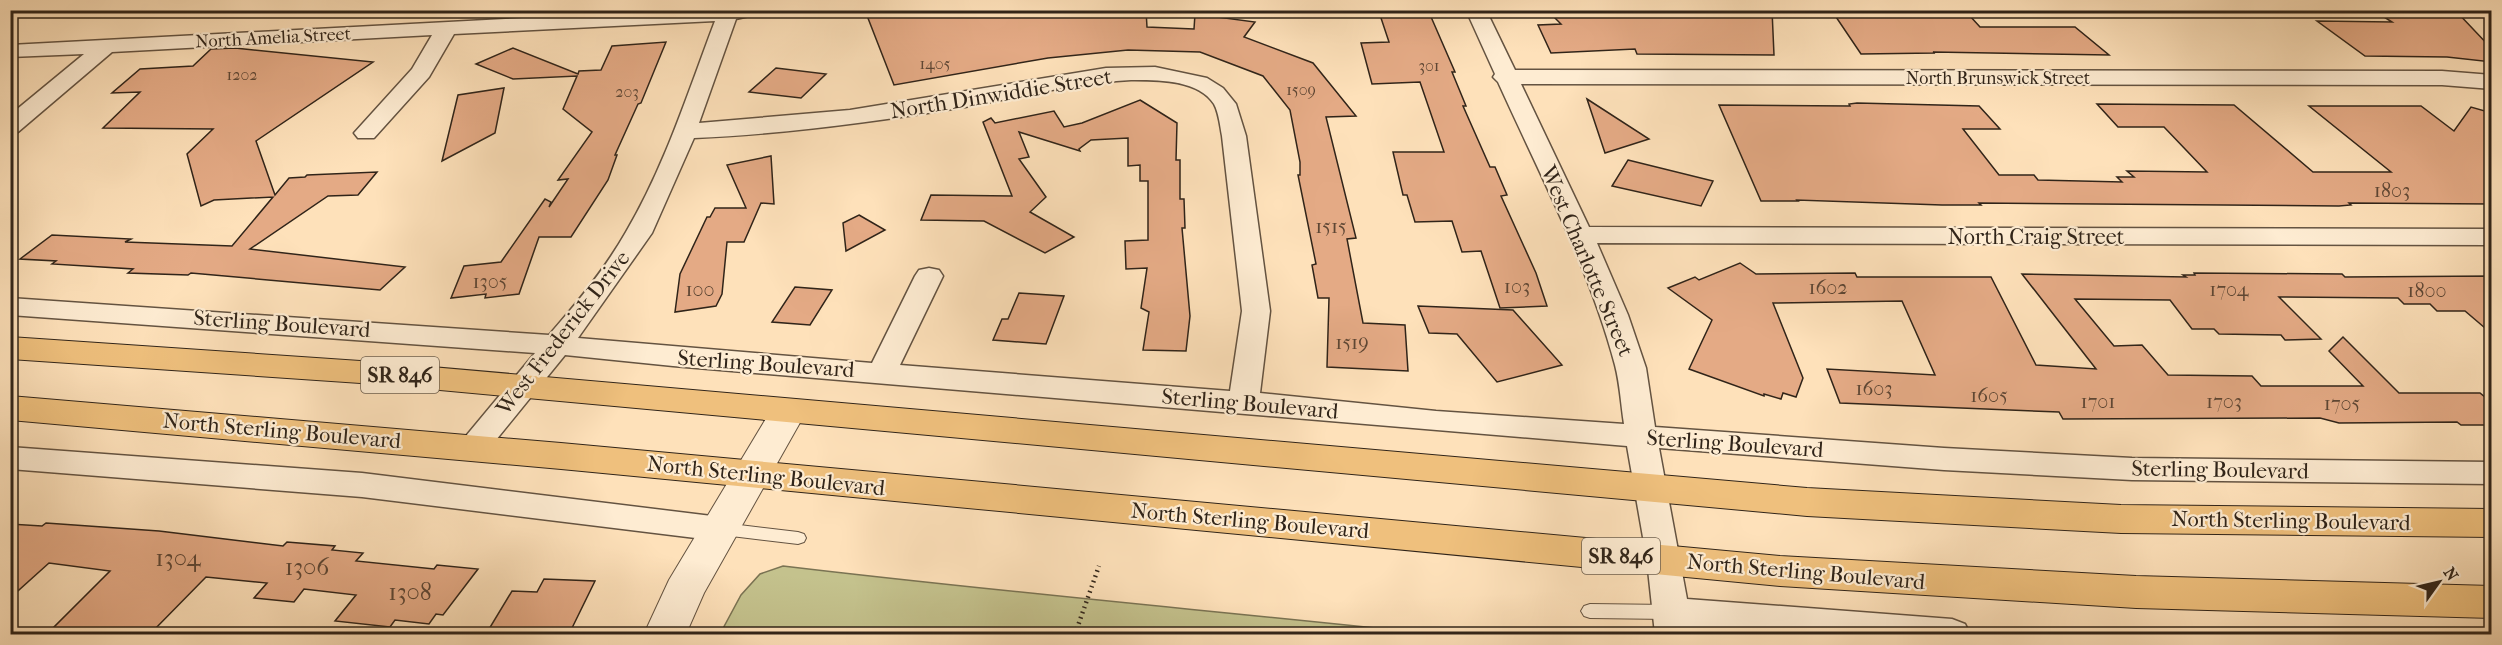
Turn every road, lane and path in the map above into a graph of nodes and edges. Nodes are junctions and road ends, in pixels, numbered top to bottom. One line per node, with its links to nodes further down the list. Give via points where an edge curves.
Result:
1 (1476, 10): 6 (street, West Charlotte Street)
2 (736, 12): 3 (street, North Amelia Street); 9 (street, West Frederick Drive)
3 (446, 30): 4 (street, North Amelia Street); 10 (street, via 421,72)
4 (106, 46): 5 (street, North Amelia Street); 8 (street)
5 (10, 51)
6 (1504, 77): 7 (street, North Brunswick Street, via 2442,78); 11 (street, West Charlotte Street)
7 (2492, 82)
8 (10, 127)
9 (684, 131): 15 (street, West Frederick Drive, via 639,233); 19 (street, North Dinwiddie Street, via 851,118 1085,77 1137,74 1197,82 1216,93 1229,108 1234,136 1256,311)
10 (366, 133)
11 (1580, 235): 12 (street, North Craig Street); 22 (street, West Charlotte Street, via 1614,315 1631,368)
12 (2492, 237)
13 (929, 276): 17 (street)
14 (10, 306): 15 (street, Sterling Boulevard)
15 (557, 345): 17 (street, Sterling Boulevard); 18 (street, West Frederick Drive)
16 (10, 348): 18 (main road, North Sterling Boulevard / SR 846, via 217,360)
17 (881, 373): 19 (street, Sterling Boulevard)
18 (522, 387): 21 (main road, North Sterling Boulevard / SR 846); 23 (street, West Frederick Drive)
19 (1245, 402): 22 (street, Sterling Boulevard)
20 (10, 408): 23 (main road, North Sterling Boulevard / SR 846)
21 (788, 412): 26 (street); 27 (main road, North Sterling Boulevard / SR 846)
22 (1641, 438): 25 (street, Sterling Boulevard, via 2132,469); 27 (street, West Charlotte Street)
23 (472, 448): 26 (main road, North Sterling Boulevard / SR 846)
24 (10, 458): 29 (street, via 362,485)
25 (2492, 473)
26 (752, 475): 29 (street); 31 (main road, North Sterling Boulevard / SR 846)
27 (1649, 489): 28 (main road, North Sterling Boulevard / SR 846, via 1918,509 2109,518); 31 (street, West Charlotte Street)
28 (2492, 523)
29 (720, 529): 30 (lane); 37 (street, via 684,591)
30 (798, 538)
31 (1664, 560): 33 (main road, North Sterling Boulevard / SR 846, via 1992,586); 35 (street, West Charlotte Street)
32 (1099, 566): 38 (path)
33 (2492, 602)
34 (1590, 611): 35 (lane)
35 (1671, 623): 40 (street)
36 (1363, 627): 39 (path)
37 (665, 634)
38 (1075, 634)
39 (1362, 634)
40 (1952, 634)

